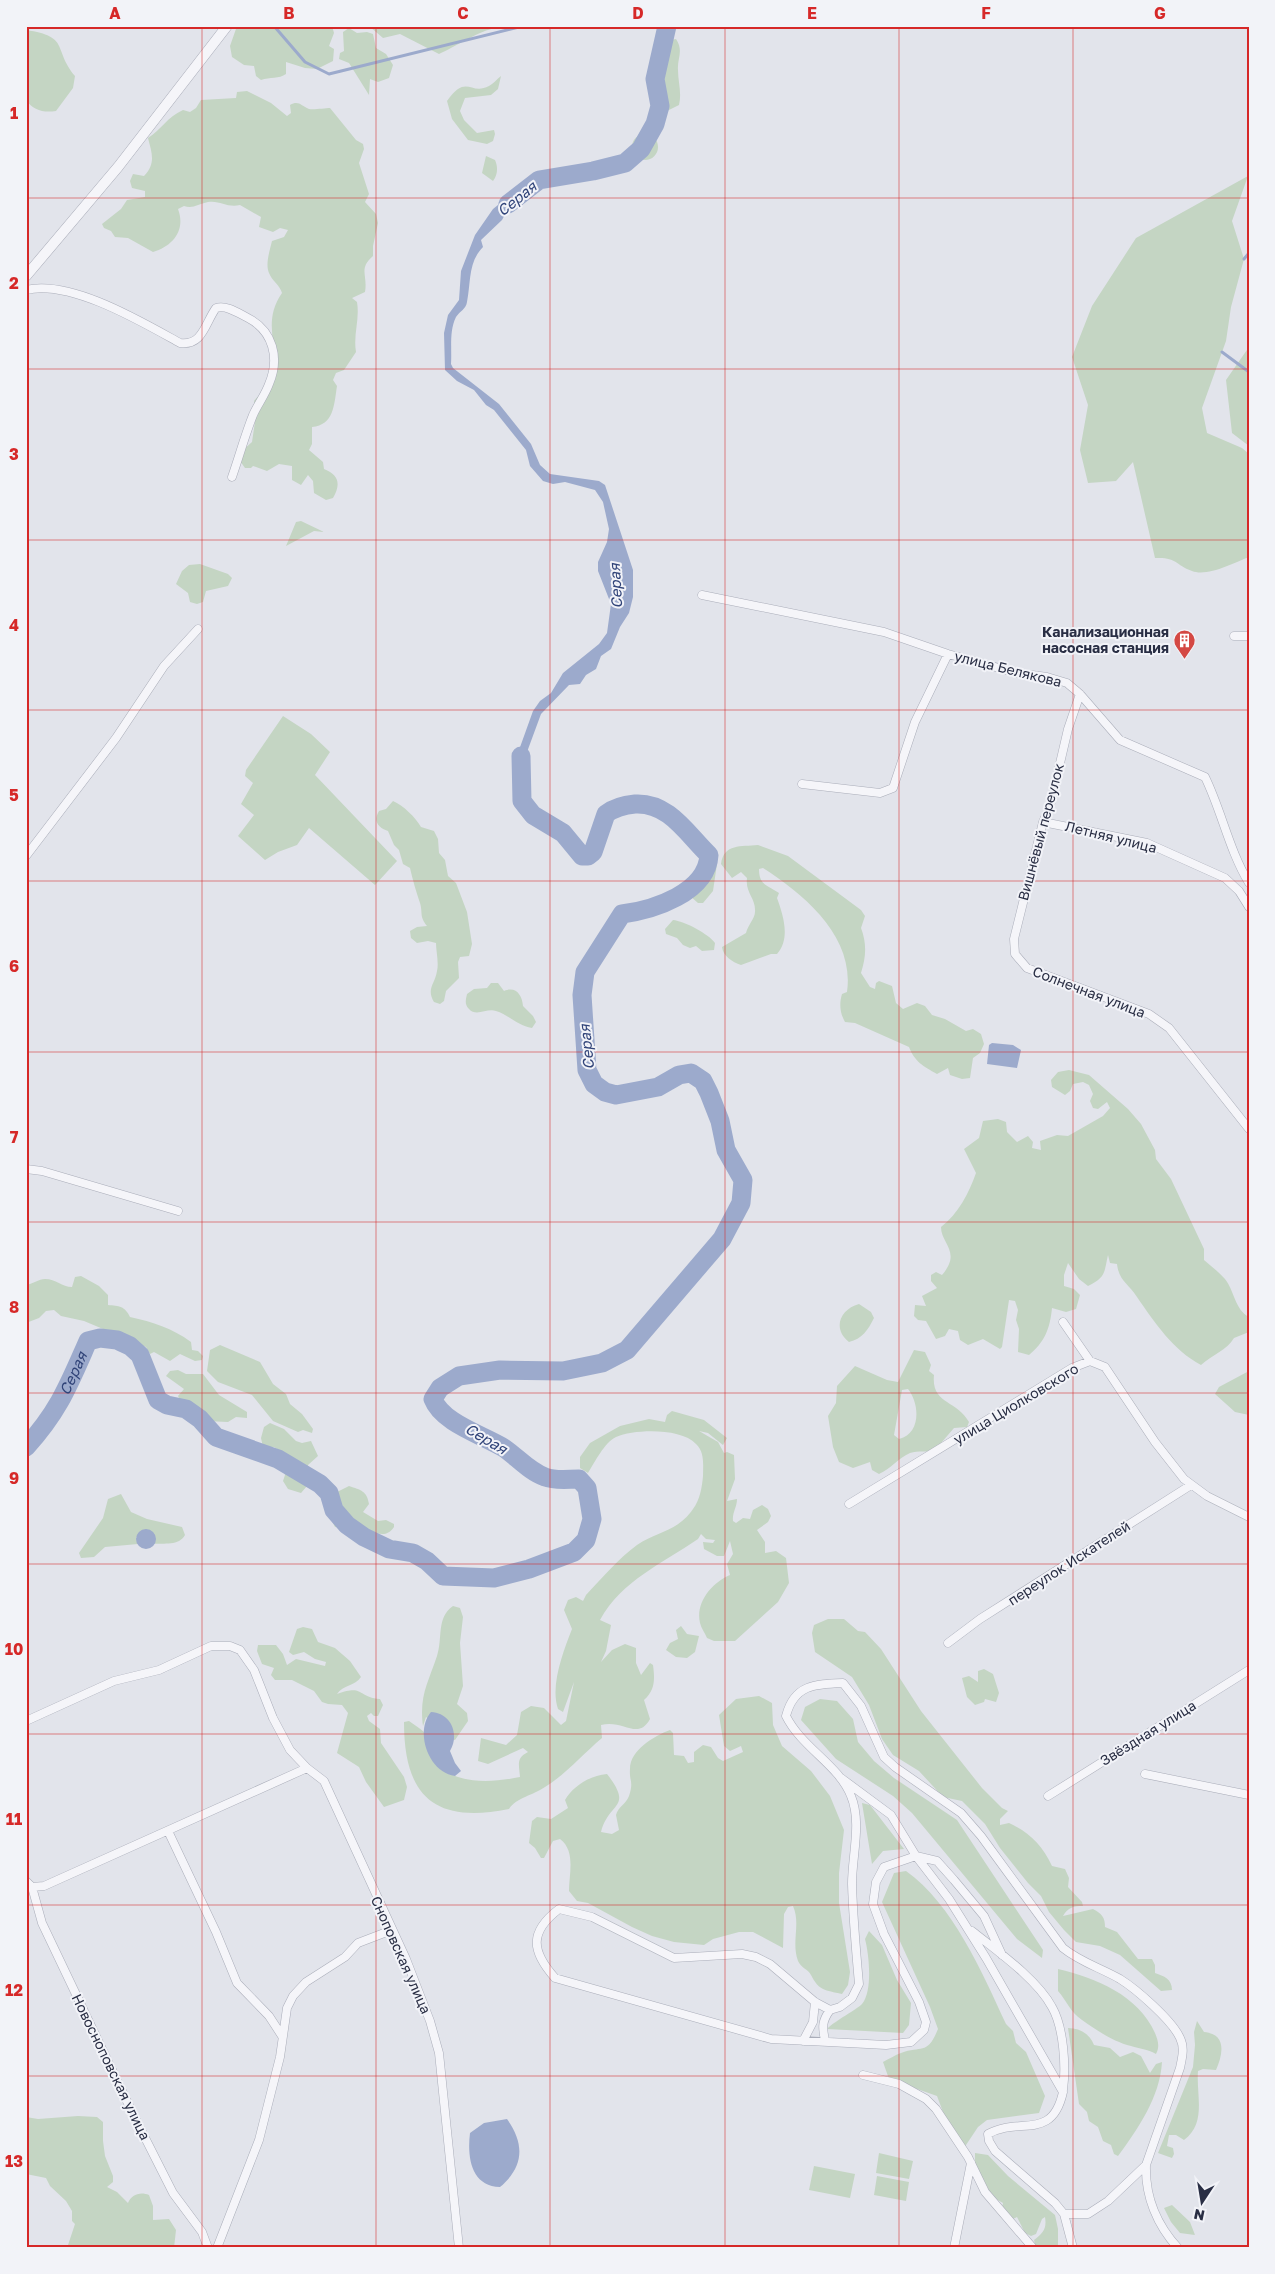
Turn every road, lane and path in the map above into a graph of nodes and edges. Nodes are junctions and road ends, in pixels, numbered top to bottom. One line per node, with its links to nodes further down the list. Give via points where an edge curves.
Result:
1 (227, 26): 2 (street, via 118,168)
2 (26, 276)
3 (26, 290): 4 (street, via 54,289 91,299 180,343 190,344 197,340 220,306 240,314 264,330 273,350 270,383 253,415)
4 (232, 477)
5 (702, 595): 9 (street, улица Белякова, via 884,632)
6 (198, 629): 13 (street, via 164,666 116,738)
7 (1234, 636): 8 (street)
8 (1249, 636)
9 (948, 654): 10 (street, улица Белякова, via 1017,673 1048,677 1067,683); 11 (street, via 916,722 893,788 880,793)
10 (1080, 694): 12 (street, Вишнёвый переулок); 14 (street, улица Белякова, via 1120,740 1205,777 1240,868)
11 (802, 784)
12 (1043, 822): 15 (street, Летняя улица, via 1147,843 1225,878); 16 (street, Вишнёвый переулок, via 1014,939 1015,954)
13 (26, 856)
14 (1249, 883)
15 (1249, 907)
16 (1026, 968): 17 (street, Солнечная улица, via 1149,1014 1169,1028)
17 (1249, 1129)
18 (26, 1169): 19 (street)
19 (178, 1210)
20 (1063, 1322): 21 (street)
21 (1090, 1361): 22 (street, улица Циолковского, via 1105,1366 1155,1442); 23 (street, улица Циолковского, via 1072,1368)
22 (1191, 1485): 24 (street, улица Циолковского); 25 (street, переулок Искателей, via 980,1619)
23 (849, 1504)
24 (1249, 1517)
25 (948, 1643)
26 (1249, 1670): 32 (street, Звёздная улица)
27 (26, 1721): 28 (street, Сноповская улица, via 114,1681 158,1670 211,1646 230,1646 240,1650 254,1670 290,1750)
28 (307, 1768): 33 (street); 37 (street, Сноповская улица, via 324,1781)
29 (1145, 1774): 31 (street)
30 (840, 1776): 34 (street, via 891,1815); 40 (street, via 852,1796 855,1820 852,1884 859,1984 852,1998); 47 (street, via 806,1745 786,1716 795,1694 813,1686 843,1684 862,1706 884,1757 961,1813 1063,1948 1075,1958 1120,1979 1144,1997 1171,2026 1180,2038 1184,2052)
31 (1249, 1795)
32 (1048, 1796)
33 (168, 1831): 35 (street, via 44,1886); 41 (street, via 216,1932 236,1983 269,2016)
34 (916, 1856): 36 (street); 38 (street, via 938,1860 984,1916); 42 (street, via 884,1867 876,1882 873,1904 884,1934 919,2002 926,2022 924,2030 911,2042 886,2045)
35 (29, 1884): 49 (street, Новосноповская улица, via 42,1923 134,2116 173,2192 202,2232)
36 (966, 1927): 38 (street); 45 (street, via 1008,1992)
37 (392, 1930): 41 (street, via 358,1943 345,1957 306,1982 287,2008); 51 (street, Сноповская улица, via 427,2013 439,2053)
38 (1002, 1955): 45 (street, via 1052,2007 1065,2069)
39 (815, 2002): 40 (street); 43 (street, via 813,2022); 43 (street, via 770,1964 756,1957 742,1954 674,1958 592,1917 559,1909 545,1920 540,1930 536,1946 542,1963 555,1978 734,2030 771,2039)
40 (830, 2010): 42 (street, via 823,2020)
41 (282, 2036): 50 (street, via 280,2057 259,2140)
42 (825, 2040): 43 (street)
43 (803, 2041)
44 (863, 2075): 46 (street, via 899,2084 926,2099)
45 (1063, 2092): 48 (street, via 1060,2106 1051,2118 1025,2128 998,2128 988,2134 995,2151)
46 (971, 2163): 52 (street); 53 (street, via 985,2192)
47 (1146, 2165): 48 (street, via 1108,2201 1088,2214); 55 (street, via 1150,2203)
48 (1064, 2214): 54 (street)
49 (208, 2248)
50 (217, 2248)
51 (458, 2248)
52 (954, 2248)
53 (1033, 2248)
54 (1072, 2248)
55 (1178, 2248)

